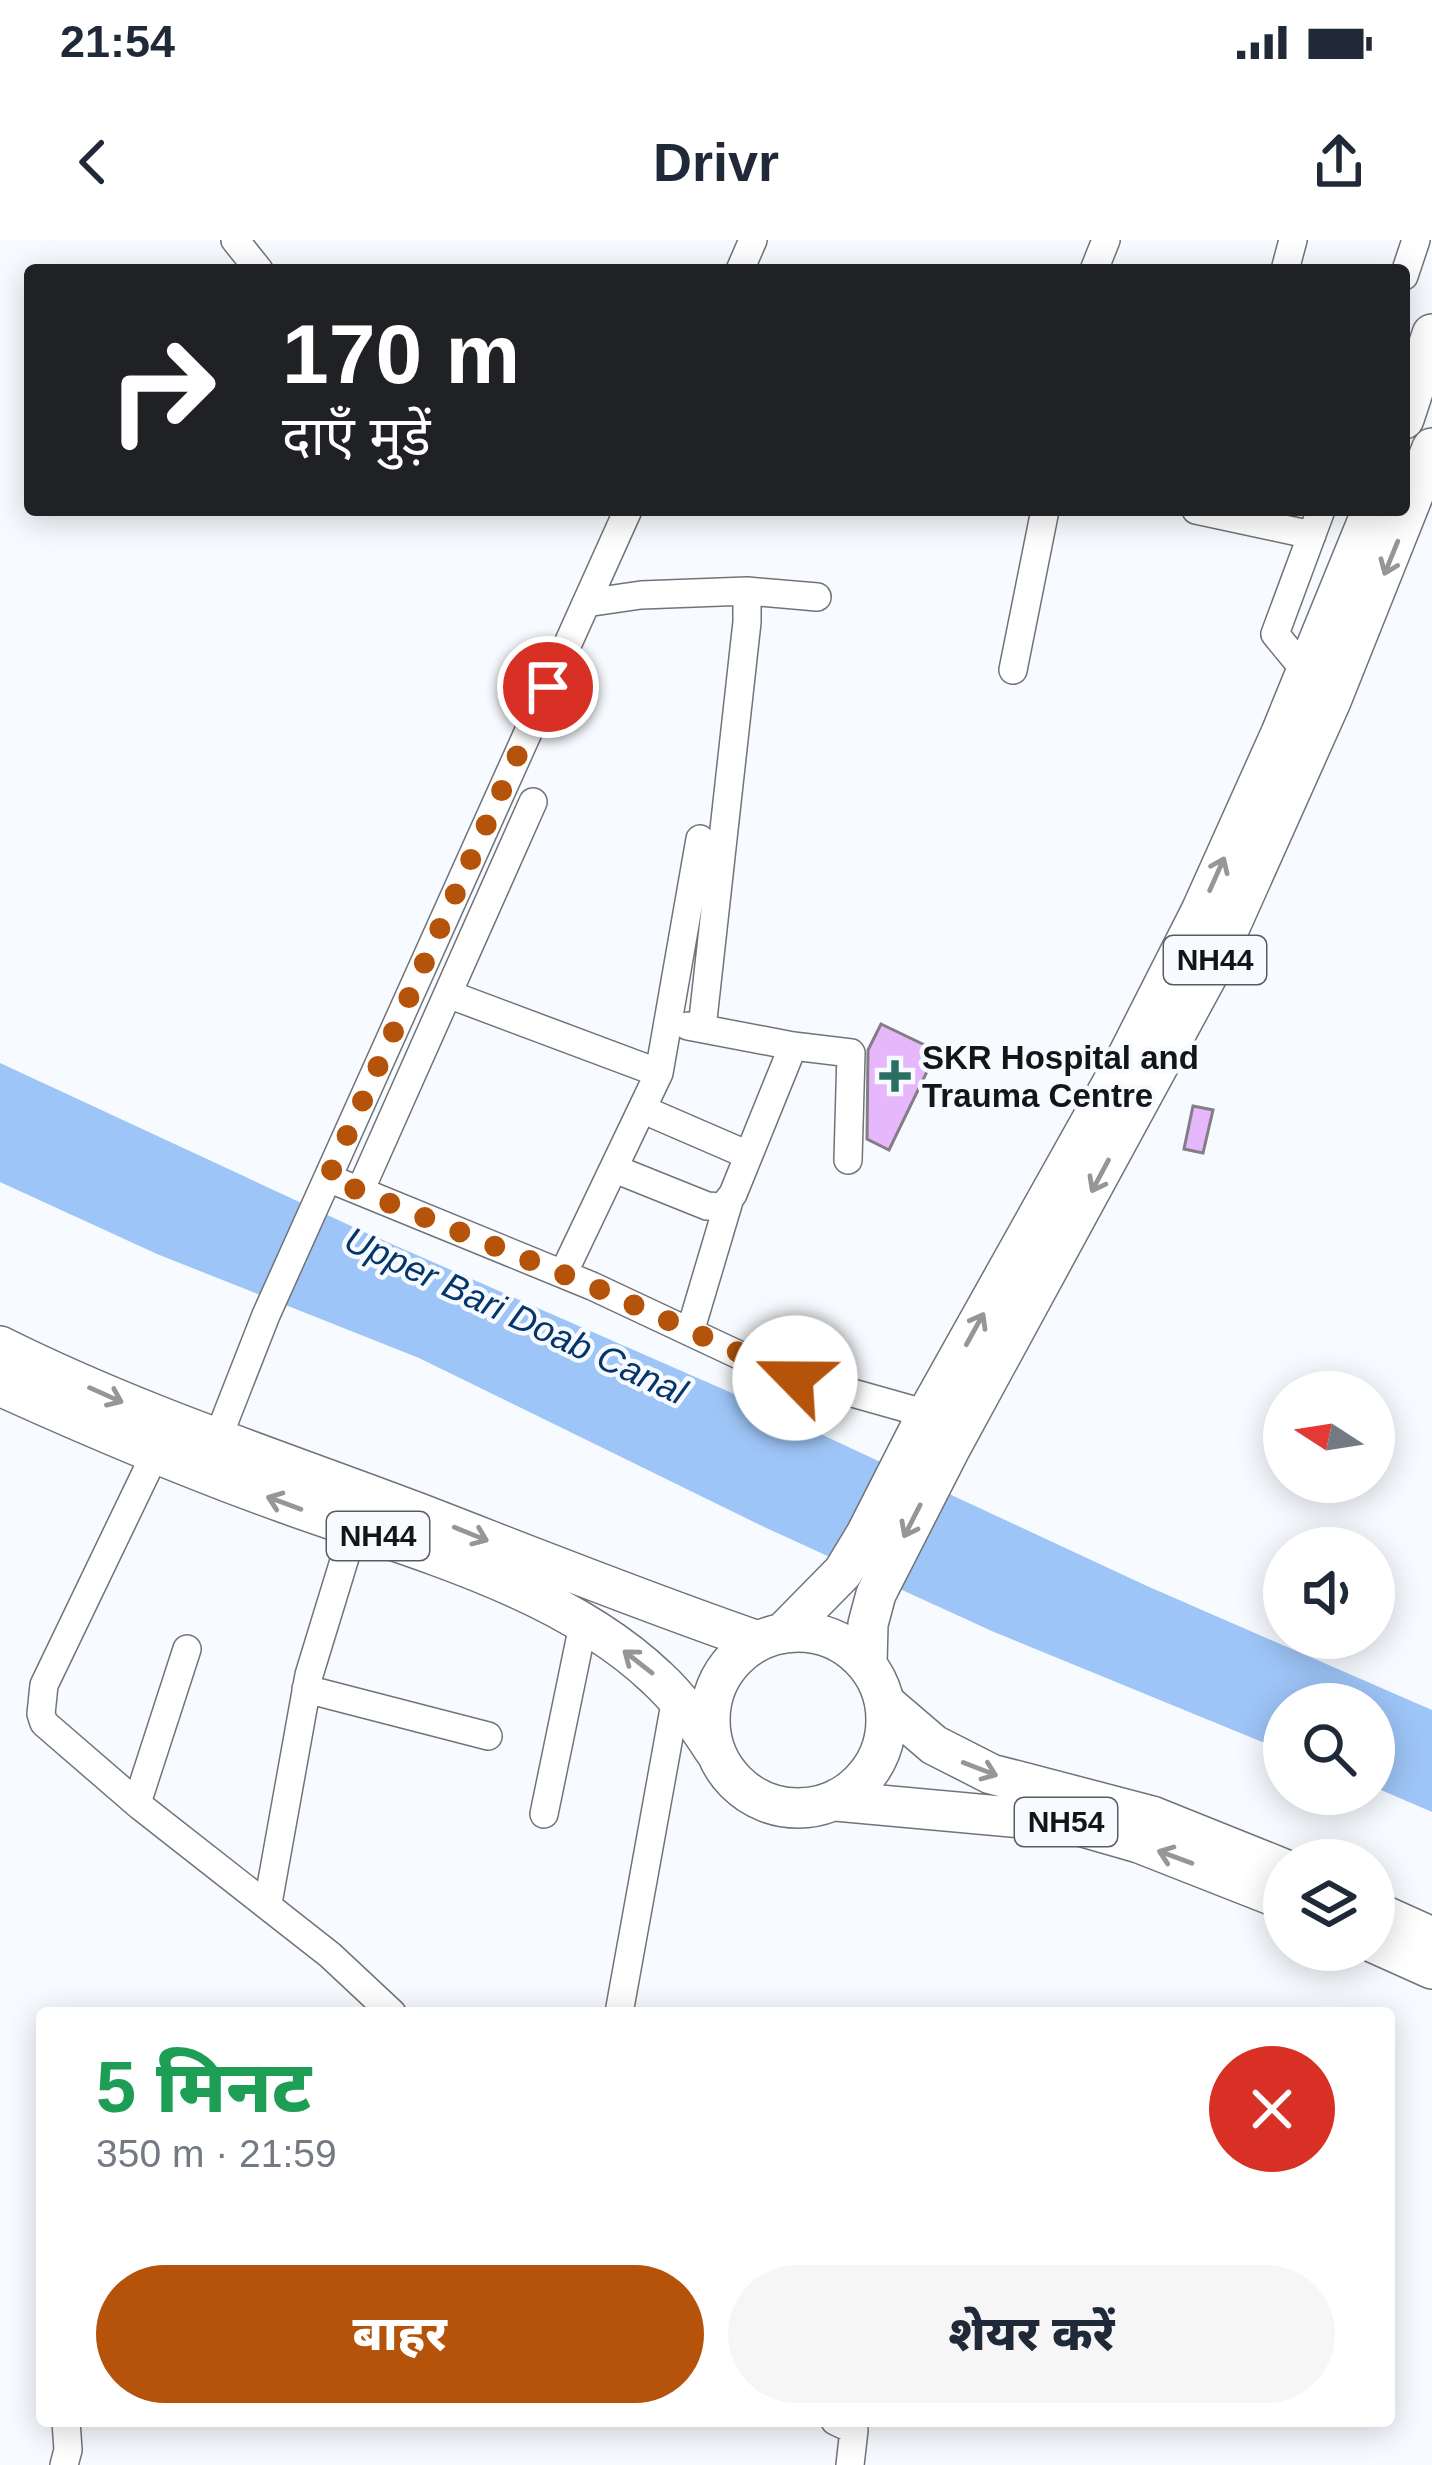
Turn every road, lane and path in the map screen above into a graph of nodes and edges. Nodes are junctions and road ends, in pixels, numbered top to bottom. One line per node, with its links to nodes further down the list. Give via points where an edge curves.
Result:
1 (235, 240): 2 (street)
2 (254, 264)
3 (1432, 334): 4 (highway)
4 (1410, 401)
5 (1432, 448): 6 (highway, NH44, one-way to 6)
6 (1410, 503)
7 (625, 516): 15 (street)
8 (1044, 516): 16 (street)
9 (1256, 516): 12 (street)
10 (1370, 516): 17 (highway, NH44)
11 (1405, 516): 36 (highway, NH44, one-way to 36, via 1211,967)
12 (1317, 522): 17 (street, via 1275,634)
13 (747, 591): 14 (street); 15 (street); 22 (street)
14 (818, 596)
15 (586, 603): 29 (street)
16 (1013, 670)
17 (1306, 673): 36 (highway, NH44, one-way to 17, via 1178,958)
18 (532, 802): 20 (street)
19 (700, 839): 21 (street)
20 (448, 994): 24 (street); 30 (street)
21 (670, 1022): 22 (street); 24 (street)
22 (702, 1028): 23 (street)
23 (793, 1046): 26 (street); 27 (street, via 851,1052)
24 (658, 1073): 25 (street)
25 (644, 1110): 26 (street); 28 (street)
26 (748, 1155): 31 (street)
27 (848, 1160)
28 (615, 1168): 31 (street, via 707,1207); 32 (street)
29 (324, 1190): 30 (street); 37 (street)
30 (360, 1191): 32 (street)
31 (729, 1201): 33 (street)
32 (563, 1274): 33 (street)
33 (690, 1332): 36 (street)
34 (0, 1346): 37 (highway, NH44, one-way to 37)
35 (0, 1385): 38 (highway, NH44)
36 (932, 1431): 41 (highway, NH44, via 843,1572); 43 (highway, NH44, one-way to 43, via 876,1594)
37 (217, 1440): 41 (highway, NH44, one-way to 41, via 671,1613)
38 (155, 1454): 39 (highway, NH44, one-way to 38); 50 (street, via 41,1698 44,1724)
39 (354, 1528): 40 (highway, NH44, via 439,1557); 44 (street)
40 (583, 1625): 45 (highway, NH44, one-way to 40); 51 (street)
41 (770, 1637): 43 (highway, NH44, via 829,1637); 48 (highway, NH44, via 726,1669 716,1688)
42 (187, 1649): 50 (street)
43 (867, 1664): 46 (highway)
44 (306, 1689): 47 (street); 54 (street)
45 (676, 1698): 48 (highway, NH44); 60 (street)
46 (885, 1703): 49 (highway, via 877,1760); 52 (highway, NH54, one-way to 52, via 974,1768 1153,1816)
47 (488, 1736)
48 (714, 1750): 49 (highway, NH44, via 725,1772 764,1803 788,1809)
49 (836, 1801): 53 (highway, NH54, one-way to 49, via 1066,1822)
50 (137, 1803): 54 (street)
51 (544, 1814)
52 (1263, 1861)
53 (1263, 1892)
54 (268, 1903): 59 (street)
55 (1395, 1920): 56 (highway)
56 (1432, 1937)
57 (1395, 1952): 58 (highway)
58 (1432, 1969)
59 (385, 2007)
60 (620, 2007)
61 (66, 2427): 63 (street)
62 (849, 2427): 64 (street)
63 (64, 2465)
64 (850, 2465)

